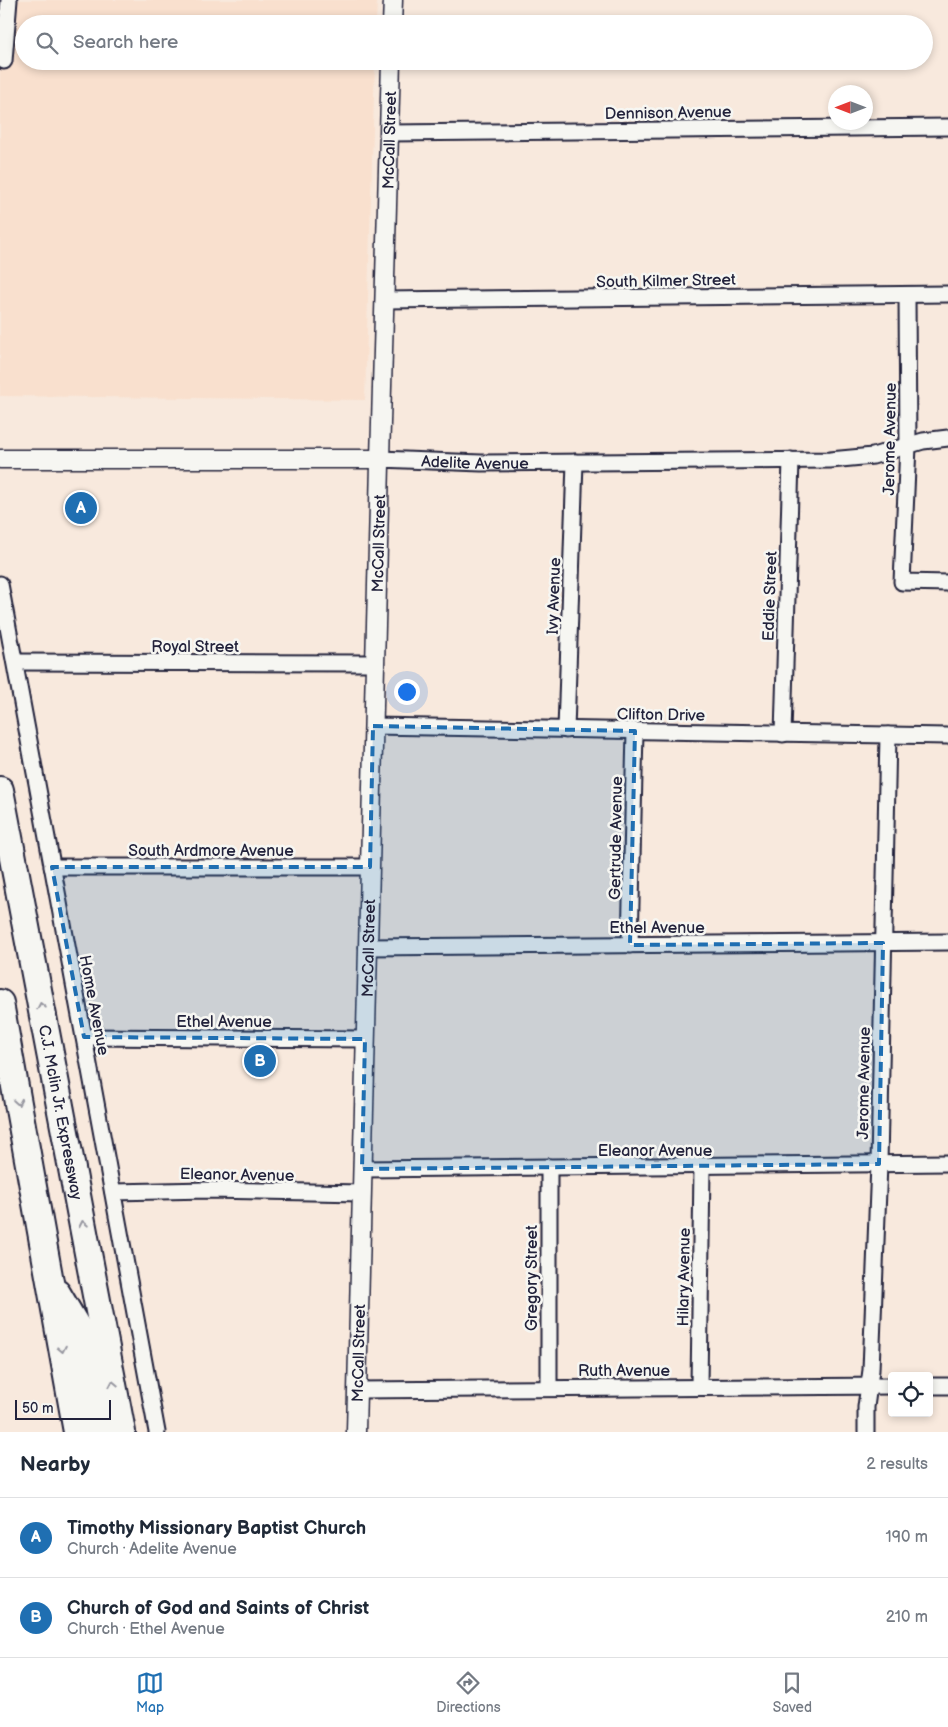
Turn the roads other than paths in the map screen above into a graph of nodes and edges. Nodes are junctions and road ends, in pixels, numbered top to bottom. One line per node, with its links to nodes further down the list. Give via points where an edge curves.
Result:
1 (9, 0): 4 (street)
2 (393, 0): 3 (street)
3 (392, 15)
4 (4, 61)
5 (391, 70): 7 (street, McCall Street)
6 (948, 127): 7 (street, Dennison Avenue)
7 (389, 133): 10 (street, McCall Street)
8 (948, 294): 9 (street, South Kilmer Street)
9 (907, 296): 10 (street, South Kilmer Street); 12 (street, Jerome Avenue)
10 (384, 300): 15 (street, McCall Street)
11 (948, 438): 12 (street, Adelite Avenue)
12 (908, 446): 14 (street, Adelite Avenue, via 853,459); 17 (street, Jerome Avenue, via 902,582)
13 (0, 459): 15 (street, Adelite Avenue)
14 (791, 460): 16 (street, Adelite Avenue); 24 (street, Eddie Street)
15 (380, 462): 16 (street, Adelite Avenue); 20 (street, McCall Street)
16 (575, 462): 22 (street, Ivy Avenue)
17 (948, 583)
18 (0, 584): 19 (street, Home Avenue)
19 (15, 662): 20 (street, Royal Street); 28 (street, Home Avenue)
20 (375, 663): 21 (street, McCall Street)
21 (373, 726): 22 (street, Clifton Drive); 29 (street, McCall Street)
22 (566, 730): 23 (street, Clifton Drive)
23 (635, 732): 24 (street, Clifton Drive); 32 (street, Gertrude Avenue)
24 (783, 734): 25 (street, Clifton Drive)
25 (888, 735): 26 (street, Clifton Drive); 31 (street, Jerome Avenue)
26 (948, 736)
27 (0, 790): 54 (highway, C.J. Mclin Jr. Expressway, one-way to 27)
28 (52, 867): 29 (street, South Ardmore Avenue); 35 (street, Home Avenue)
29 (370, 867): 33 (street, McCall Street)
30 (948, 942): 31 (street, Ethel Avenue)
31 (883, 943): 32 (street, Ethel Avenue); 37 (street, Jerome Avenue)
32 (630, 945): 33 (street, Ethel Avenue)
33 (367, 947): 36 (street, McCall Street)
34 (0, 1002): 44 (highway, one-way to 44)
35 (84, 1037): 36 (street, Ethel Avenue); 42 (street, Home Avenue)
36 (365, 1039): 41 (street, McCall Street)
37 (879, 1164): 38 (street, Eleanor Avenue); 40 (street, Eleanor Avenue); 45 (street, Jerome Avenue)
38 (948, 1164)
39 (549, 1167): 40 (street, Eleanor Avenue); 41 (street, Eleanor Avenue); 50 (street, Gregory Street)
40 (702, 1167): 49 (street, Hilary Avenue)
41 (362, 1169): 43 (street, McCall Street)
42 (113, 1192): 43 (street, Eleanor Avenue); 55 (street, Home Avenue)
43 (361, 1193): 51 (street, McCall Street)
44 (51, 1284): 52 (highway, one-way to 52); 53 (highway, via 83,1337)
45 (869, 1386): 46 (street, Ruth Avenue); 49 (street, Ruth Avenue); 57 (street, Jerome Avenue)
46 (888, 1386)
47 (933, 1386): 48 (street)
48 (948, 1386)
49 (699, 1387): 50 (street, Ruth Avenue)
50 (549, 1388): 51 (street, Ruth Avenue)
51 (357, 1390): 56 (street, McCall Street)
52 (77, 1432)
53 (101, 1432)
54 (122, 1432)
55 (157, 1432)
56 (356, 1432)
57 (866, 1432)

